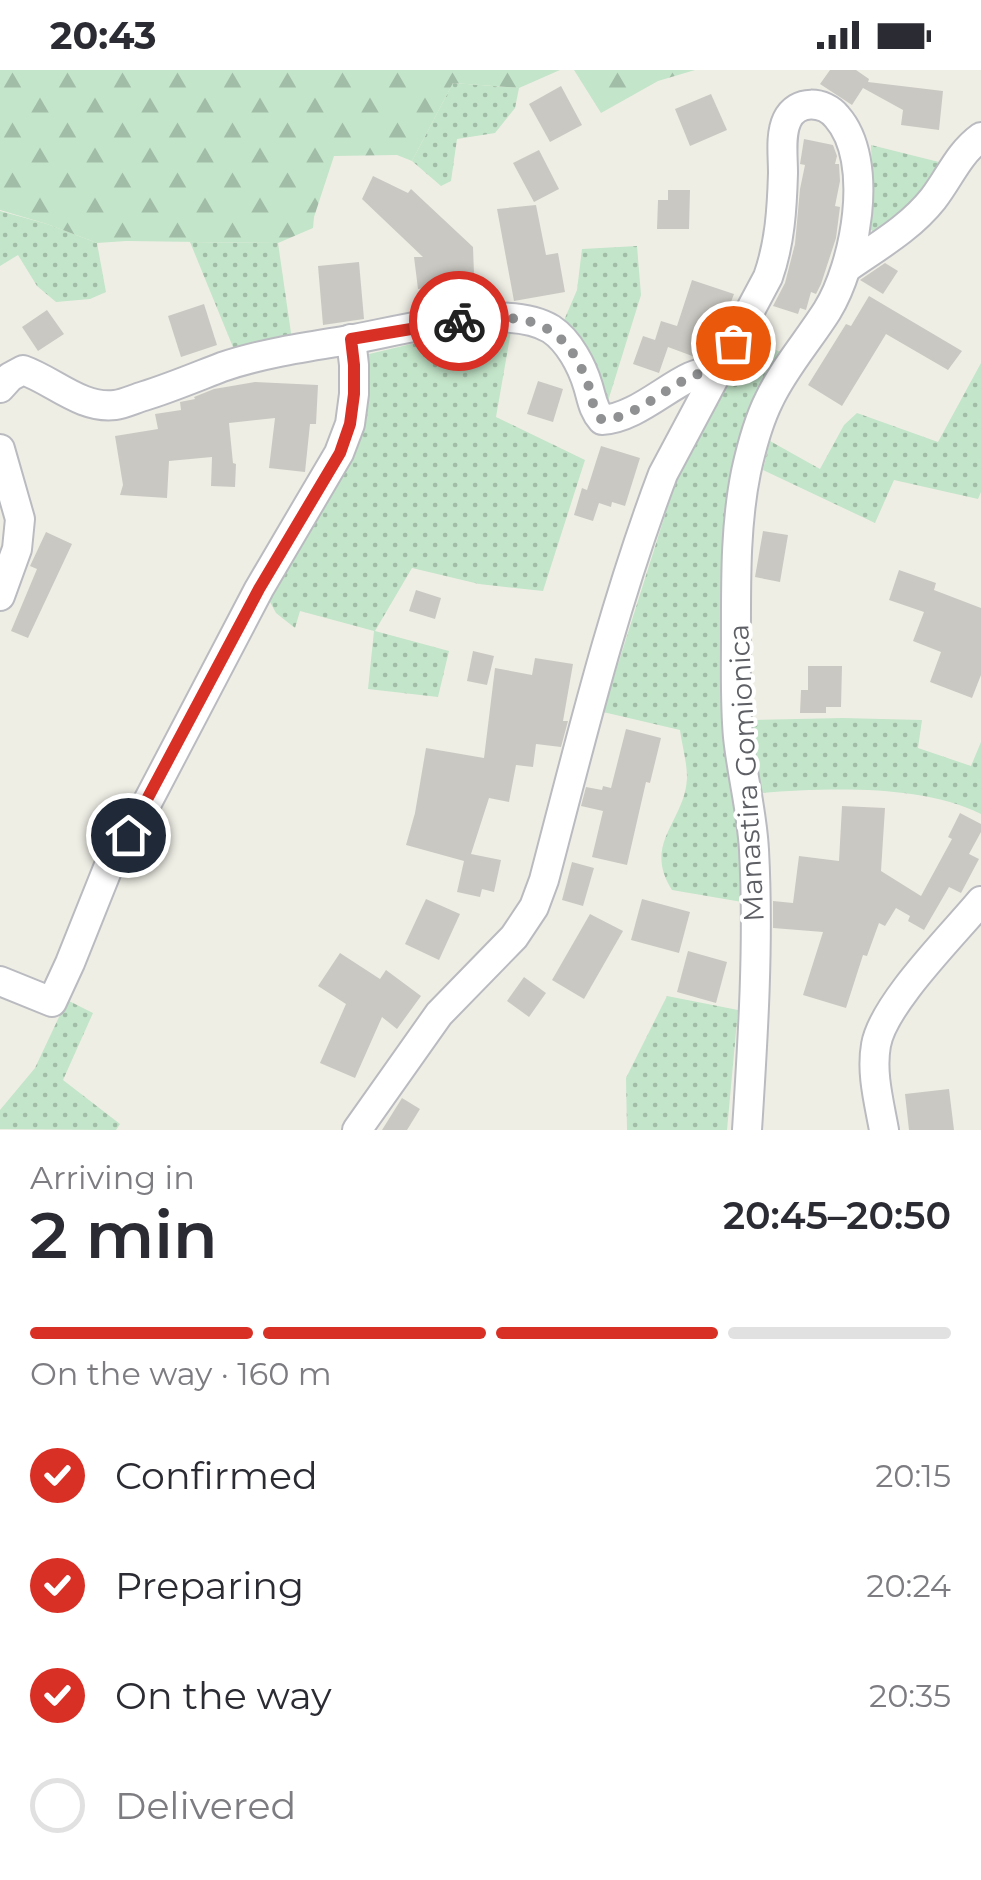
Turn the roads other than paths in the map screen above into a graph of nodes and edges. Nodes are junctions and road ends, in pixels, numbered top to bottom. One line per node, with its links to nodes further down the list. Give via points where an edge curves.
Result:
1 (981, 138): 2 (street, via 908,226)
2 (848, 266): 4 (street, Manastira Gomionica, via 858,168 850,135 826,107 803,106 790,114 784,131 773,263); 11 (street, Manastira Gomionica, via 768,401 742,498 736,701 754,846 756,939)
3 (351, 339): 4 (street, via 466,320 540,324 562,338 577,360 602,420 628,415 692,375); 5 (street, via 224,366 116,405 86,402 24,370); 9 (street, via 354,394 340,453 108,868 52,1002)
4 (716, 373): 10 (street, Manastira Gomionica, via 650,506 534,907 439,1014)
5 (0, 388)
6 (0, 450): 7 (street, via 20,518)
7 (0, 596)
8 (981, 901): 12 (street, via 881,1028 874,1066)
9 (0, 981)
10 (357, 1130)
11 (746, 1130)
12 (884, 1130)

